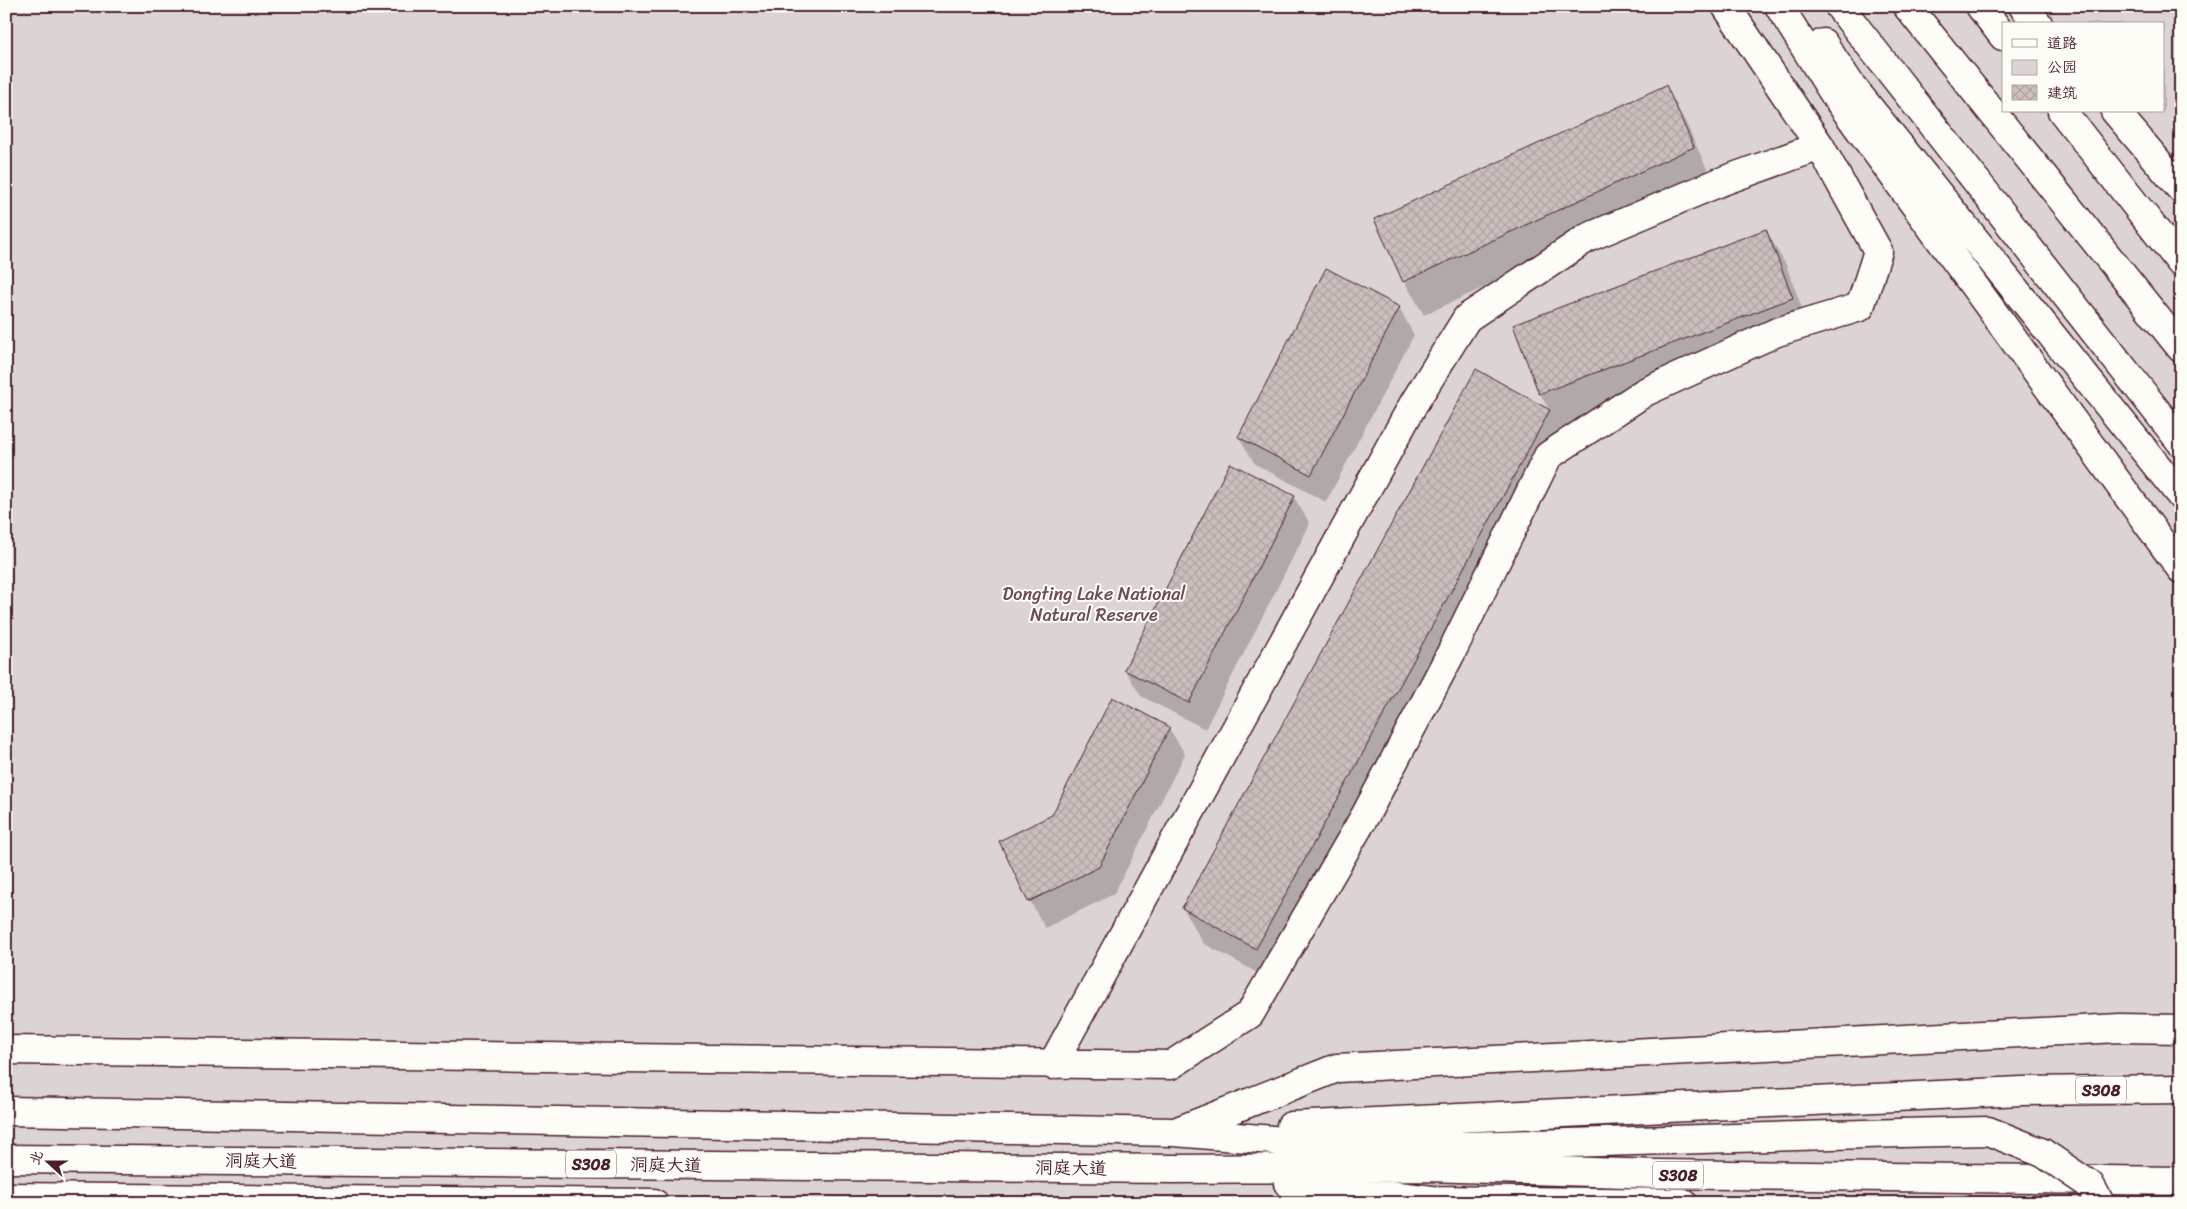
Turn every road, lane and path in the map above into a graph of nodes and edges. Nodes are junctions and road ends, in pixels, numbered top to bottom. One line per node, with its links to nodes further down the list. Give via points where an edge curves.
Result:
1 (1726, 6): 12 (main road)
2 (1779, 6): 18 (main road, via 1836,97)
3 (1799, 6): 17 (main road, via 1850,84)
4 (1839, 6): 16 (main road)
5 (1906, 6): 15 (main road)
6 (1980, 6): 9 (main road)
7 (2023, 6): 8 (main road)
8 (2036, 22)
9 (2002, 35)
10 (2063, 112): 14 (main road)
11 (2116, 112): 13 (main road)
12 (1820, 146): 21 (main road, via 1720,182 1587,238 1467,318 1386,454); 21 (main road, via 1878,251 1860,307 1777,332 1646,392 1548,456 1450,655 1370,805 1250,1014 1171,1065)
13 (2181, 189)
14 (2181, 263)
15 (2181, 348)
16 (2181, 442)
17 (2181, 496)
18 (2181, 569)
19 (2181, 1030): 24 (main road, via 2120,1028 1337,1068)
20 (6, 1050): 21 (main road)
21 (1052, 1065)
22 (2181, 1090): 24 (main road, S308, via 2021,1091)
23 (6, 1111): 24 (main road, S308)
24 (1174, 1132): 31 (main road, bridge, via 1336,1145 1469,1146 1988,1131 2043,1153 2090,1185)
25 (6, 1159): 26 (main road, 洞庭大道 / S308)
26 (1175, 1169): 27 (main road, S308, via 1427,1167 1678,1175); 30 (main road, via 1432,1200)
27 (2181, 1181)
28 (6, 1197): 29 (main road)
29 (654, 1203)
30 (1683, 1203)
31 (2100, 1203)

